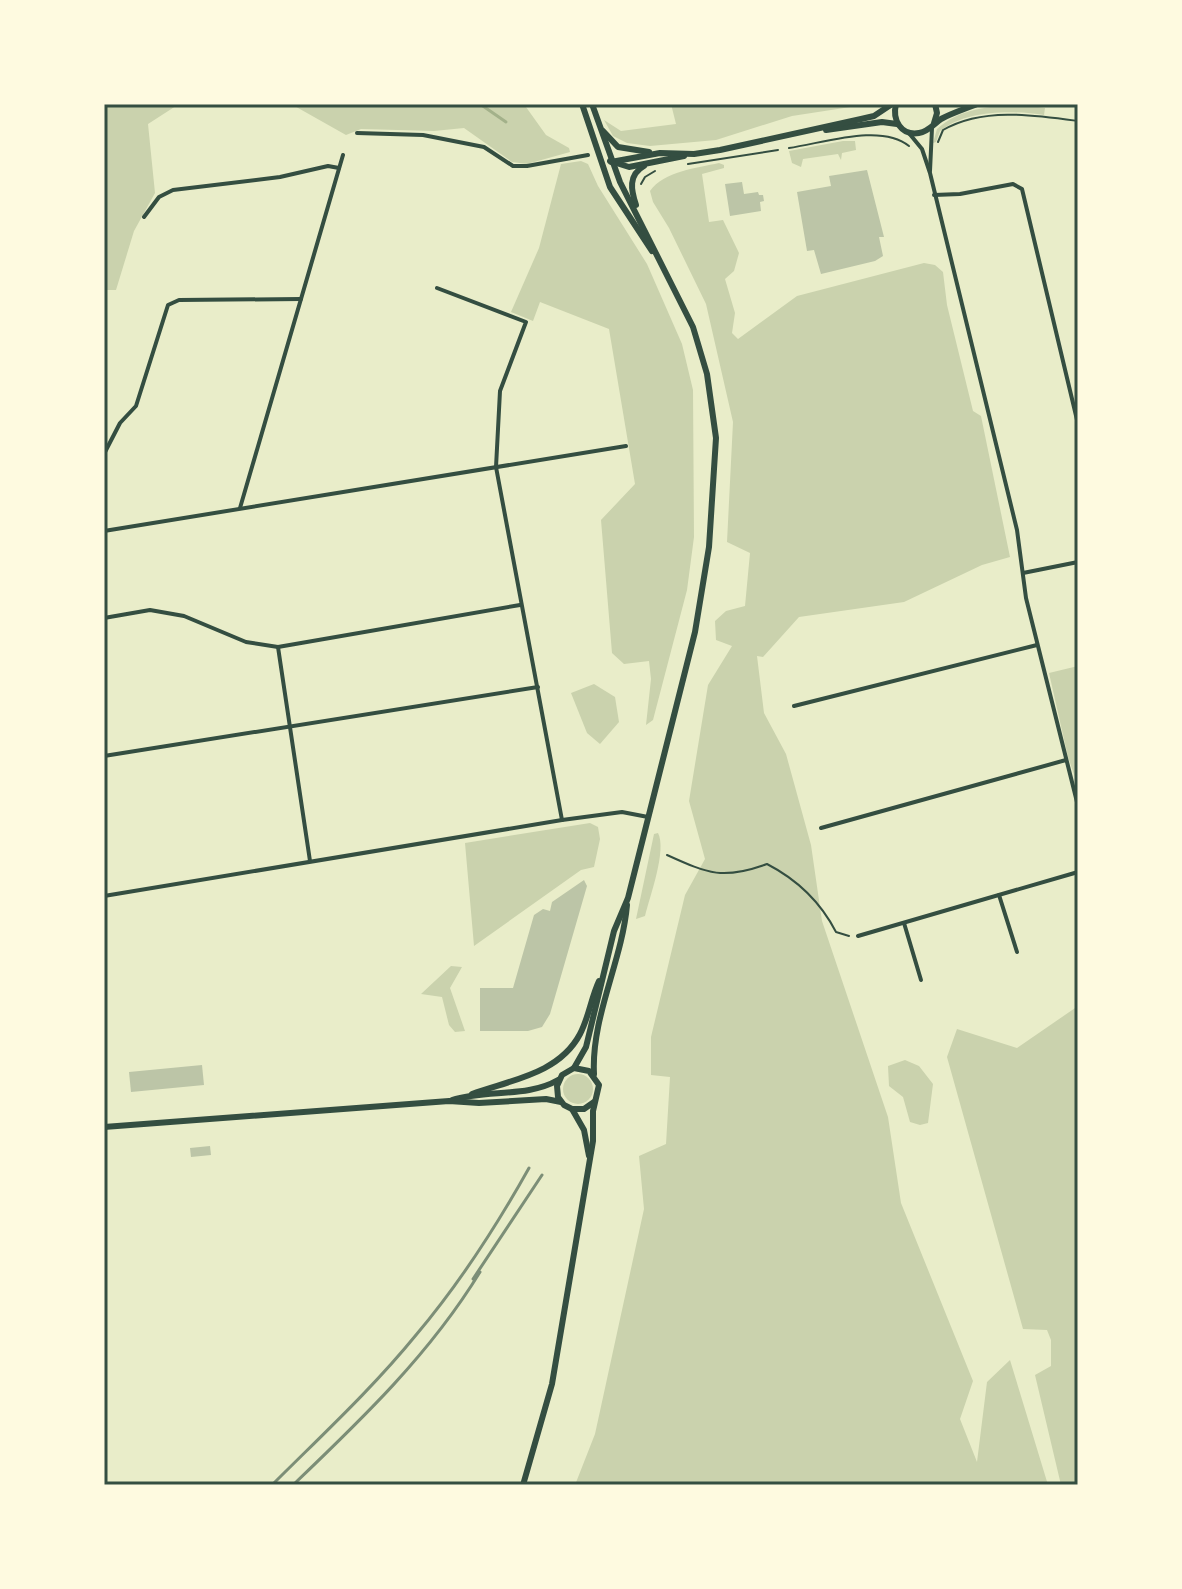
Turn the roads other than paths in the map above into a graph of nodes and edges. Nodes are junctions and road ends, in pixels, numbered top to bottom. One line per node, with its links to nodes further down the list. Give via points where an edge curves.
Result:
1 (582, 104): 16 (main road)
2 (592, 104): 6 (main road)
3 (894, 104): 7 (main road); 9 (main road, via 874,116)
4 (935, 104): 8 (main road)
5 (977, 104): 8 (main road)
6 (597, 120): 12 (main road, via 618,147); 17 (main road)
7 (897, 124): 9 (main road); 10 (main road)
8 (932, 126): 10 (main road, via 917,134); 20 (street)
9 (811, 131): 13 (main road)
10 (908, 132): 20 (street, via 922,149)
11 (357, 133): 15 (street, via 423,135 484,147 513,166)
12 (660, 153): 13 (main road); 17 (main road)
13 (694, 154): 18 (main road)
14 (343, 155): 19 (street)
15 (588, 155): 16 (main road)
16 (598, 156): 17 (main road); 21 (main road)
17 (611, 162): 18 (main road, via 629,167); 21 (main road); 24 (main road)
18 (648, 164): 24 (main road, via 638,169 631,186)
19 (339, 168): 23 (street, via 173,190 159,197); 27 (street)
20 (930, 173): 22 (street)
21 (610, 187): 25 (main road)
22 (934, 195): 28 (street, via 1013,184 1022,189); 35 (street, via 1017,530)
23 (144, 217)
24 (642, 223): 25 (main road)
25 (662, 266): 46 (main road, via 704,360 716,438 709,547 695,632)
26 (437, 288): 31 (street, via 526,322 500,391)
27 (301, 299): 30 (street, via 179,300 168,305 136,406); 32 (street)
28 (1078, 424)
29 (626, 446): 31 (street)
30 (104, 454)
31 (496, 467): 32 (street); 36 (street)
32 (240, 508): 33 (street)
33 (104, 531)
34 (1078, 562): 35 (street)
35 (1023, 573): 38 (street)
36 (520, 605): 39 (street); 40 (street)
37 (104, 618): 39 (street, via 150,610 184,616 246,642)
38 (1037, 645): 41 (street); 44 (street)
39 (278, 647): 42 (street)
40 (538, 687): 42 (street); 47 (street)
41 (794, 706)
42 (290, 725): 43 (street); 49 (street)
43 (104, 756)
44 (1066, 760): 45 (street); 48 (street)
45 (1078, 806)
46 (648, 817): 47 (street, via 622,812); 53 (main road)
47 (562, 820): 49 (street)
48 (821, 828)
49 (310, 861): 52 (street)
50 (1078, 872): 51 (street)
51 (999, 895): 54 (street); 56 (street)
52 (104, 896)
53 (628, 898): 57 (main road); 60 (main road)
54 (904, 923): 55 (street); 58 (street)
55 (858, 936)
56 (1017, 952)
57 (604, 970): 59 (main road, via 586,1047); 62 (main road, via 582,1032 562,1056 525,1077)
58 (921, 980)
59 (574, 1068): 60 (main road); 61 (main road)
60 (594, 1075): 65 (main road, via 599,1091)
61 (559, 1080): 62 (main road, via 538,1089); 64 (main road)
62 (472, 1094): 63 (main road)
63 (449, 1101): 64 (main road); 67 (main road)
64 (561, 1102): 66 (main road)
65 (594, 1102): 66 (main road); 68 (main road)
66 (572, 1109): 68 (main road, via 584,1130)
67 (104, 1127)
68 (589, 1156): 69 (main road, via 552,1384)
69 (523, 1485)

